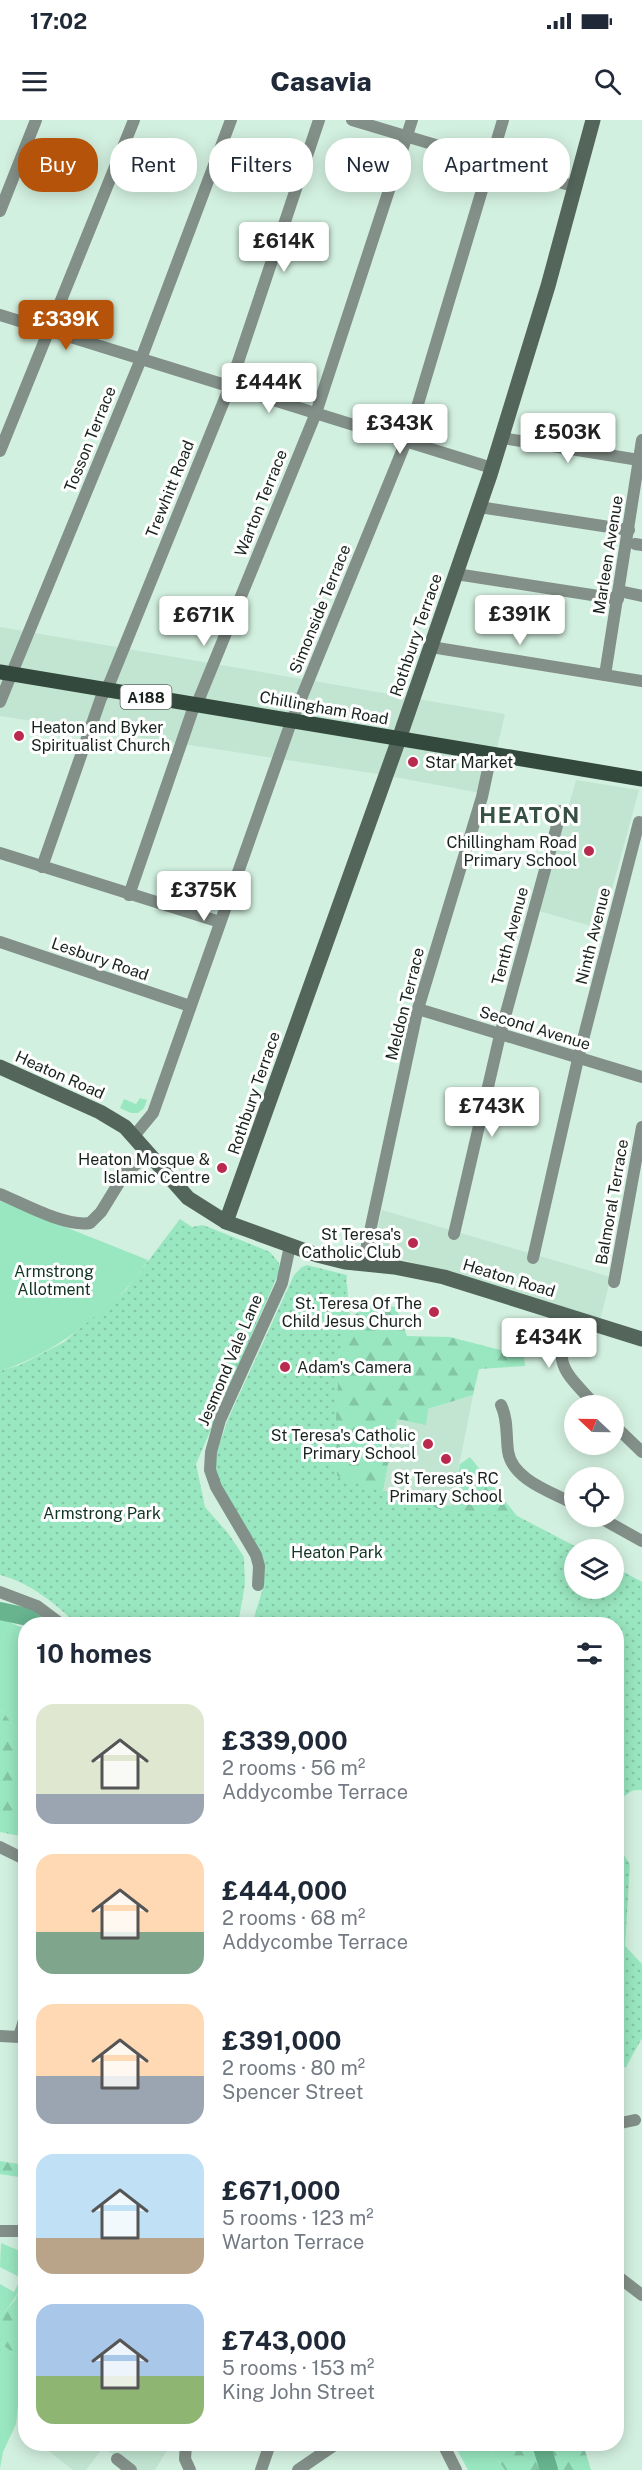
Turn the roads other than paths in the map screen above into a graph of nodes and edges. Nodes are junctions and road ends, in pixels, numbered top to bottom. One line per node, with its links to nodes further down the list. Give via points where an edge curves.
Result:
1 (36, 120): 15 (street)
2 (134, 120): 17 (street)
3 (231, 120): 18 (street, Tosson Terrace)
4 (319, 120): 19 (street, Trewhitt Road)
5 (352, 120): 9 (street)
6 (412, 120): 9 (street, Warton Terrace)
7 (503, 120): 10 (street, Simonside Terrace)
8 (592, 120): 13 (street, Rothbury Terrace)
9 (408, 136): 11 (street); 20 (street, Warton Terrace)
10 (498, 138)
11 (423, 141)
12 (570, 185): 13 (street)
13 (576, 187): 21 (street, Rothbury Terrace)
14 (482, 192): 23 (street, Simonside Terrace)
15 (0, 211)
16 (0, 315): 17 (street)
17 (49, 330): 18 (street); 24 (street)
18 (141, 359): 19 (street); 33 (street, Tosson Terrace)
19 (230, 386): 20 (street); 36 (street, Trewhitt Road)
20 (316, 413): 23 (street); 38 (street, Warton Terrace)
21 (502, 438): 25 (street); 26 (street, Rothbury Terrace)
22 (642, 440): 25 (street, Marleen Avenue)
23 (407, 441): 26 (street); 39 (street, Simonside Terrace)
24 (0, 451)
25 (639, 460): 28 (street, Marleen Avenue)
26 (492, 468): 27 (street, Rothbury Terrace)
27 (479, 507): 28 (street); 29 (street, Rothbury Terrace)
28 (629, 530): 30 (street, Marleen Avenue)
29 (456, 574): 30 (street); 32 (street, Rothbury Terrace)
30 (618, 595): 31 (street); 34 (street, Marleen Avenue)
31 (642, 596)
32 (431, 647): 34 (street); 40 (street, Rothbury Terrace)
33 (6, 673): 36 (main road, Chillingham Road / A188); 37 (street, Tosson Terrace)
34 (605, 675): 35 (street)
35 (642, 681)
36 (106, 689): 38 (main road, Chillingham Road / A188); 46 (street, Trewhitt Road)
37 (0, 702)
38 (196, 705): 39 (main road, Chillingham Road / A188); 47 (street, Warton Terrace)
39 (292, 721): 40 (main road, Chillingham Road / A188); 48 (street, Simonside Terrace)
40 (399, 739): 41 (main road, Chillingham Road / A188); 60 (street, Rothbury Terrace)
41 (491, 755): 42 (main road, Chillingham Road / A188); 51 (street, Meldon Terrace)
42 (642, 779)
43 (561, 812): 52 (street, Tenth Avenue)
44 (639, 822): 53 (street, Ninth Avenue)
45 (0, 854): 46 (street)
46 (42, 867): 47 (street)
47 (129, 895): 48 (street)
48 (220, 922): 50 (street, Simonside Terrace)
49 (0, 942): 50 (street, Lesbury Road)
50 (190, 1006): 57 (street, Simonside Terrace, via 153,1113)
51 (418, 1009): 52 (street, Second Avenue); 64 (street, Meldon Terrace)
52 (500, 1035): 53 (street, Second Avenue); 61 (street, Tenth Avenue)
53 (579, 1059): 55 (street, Second Avenue); 63 (street, Ninth Avenue)
54 (0, 1067): 57 (street, Heaton Road, via 100,1112)
55 (642, 1077)
56 (642, 1127): 65 (street, Balmoral Terrace)
57 (134, 1136): 58 (street, Heaton Road)
58 (149, 1154): 59 (street, via 122,1177 93,1221 76,1223); 60 (street, Heaton Road, via 188,1198)
59 (0, 1194)
60 (226, 1222): 62 (street, Heaton Road)
61 (454, 1234)
62 (290, 1246): 64 (street, Heaton Road); 75 (street, Jesmond Vale Lane, via 282,1283 217,1428 210,1463 216,1487 256,1555)
63 (533, 1258)
64 (363, 1264): 66 (street, Heaton Road, via 444,1277)
65 (614, 1282)
66 (570, 1316): 67 (street, Heaton Road); 68 (street, via 561,1347 563,1364)
67 (642, 1339)
68 (586, 1395)
69 (501, 1405): 72 (street, via 509,1456 516,1470)
70 (624, 1435): 71 (street)
71 (642, 1452)
72 (564, 1498)
73 (617, 1527): 74 (street)
74 (642, 1541)
75 (258, 1585)
76 (0, 1592): 77 (street, via 37,1606)
77 (52, 1617)
78 (0, 1847): 79 (street)
79 (18, 1856)
80 (0, 2036): 81 (street)
81 (18, 2037)
82 (635, 2121): 83 (street)
83 (624, 2123)
84 (0, 2231): 85 (street)
85 (18, 2231)
86 (624, 2281): 87 (street)
87 (642, 2295)
88 (185, 2451): 95 (street, via 184,2459)
89 (268, 2451): 96 (street)
90 (326, 2451): 97 (street)
91 (446, 2451): 93 (street)
92 (117, 2459): 94 (street)
93 (455, 2469)
94 (131, 2470)
95 (190, 2470)
96 (261, 2470)
97 (298, 2470)

